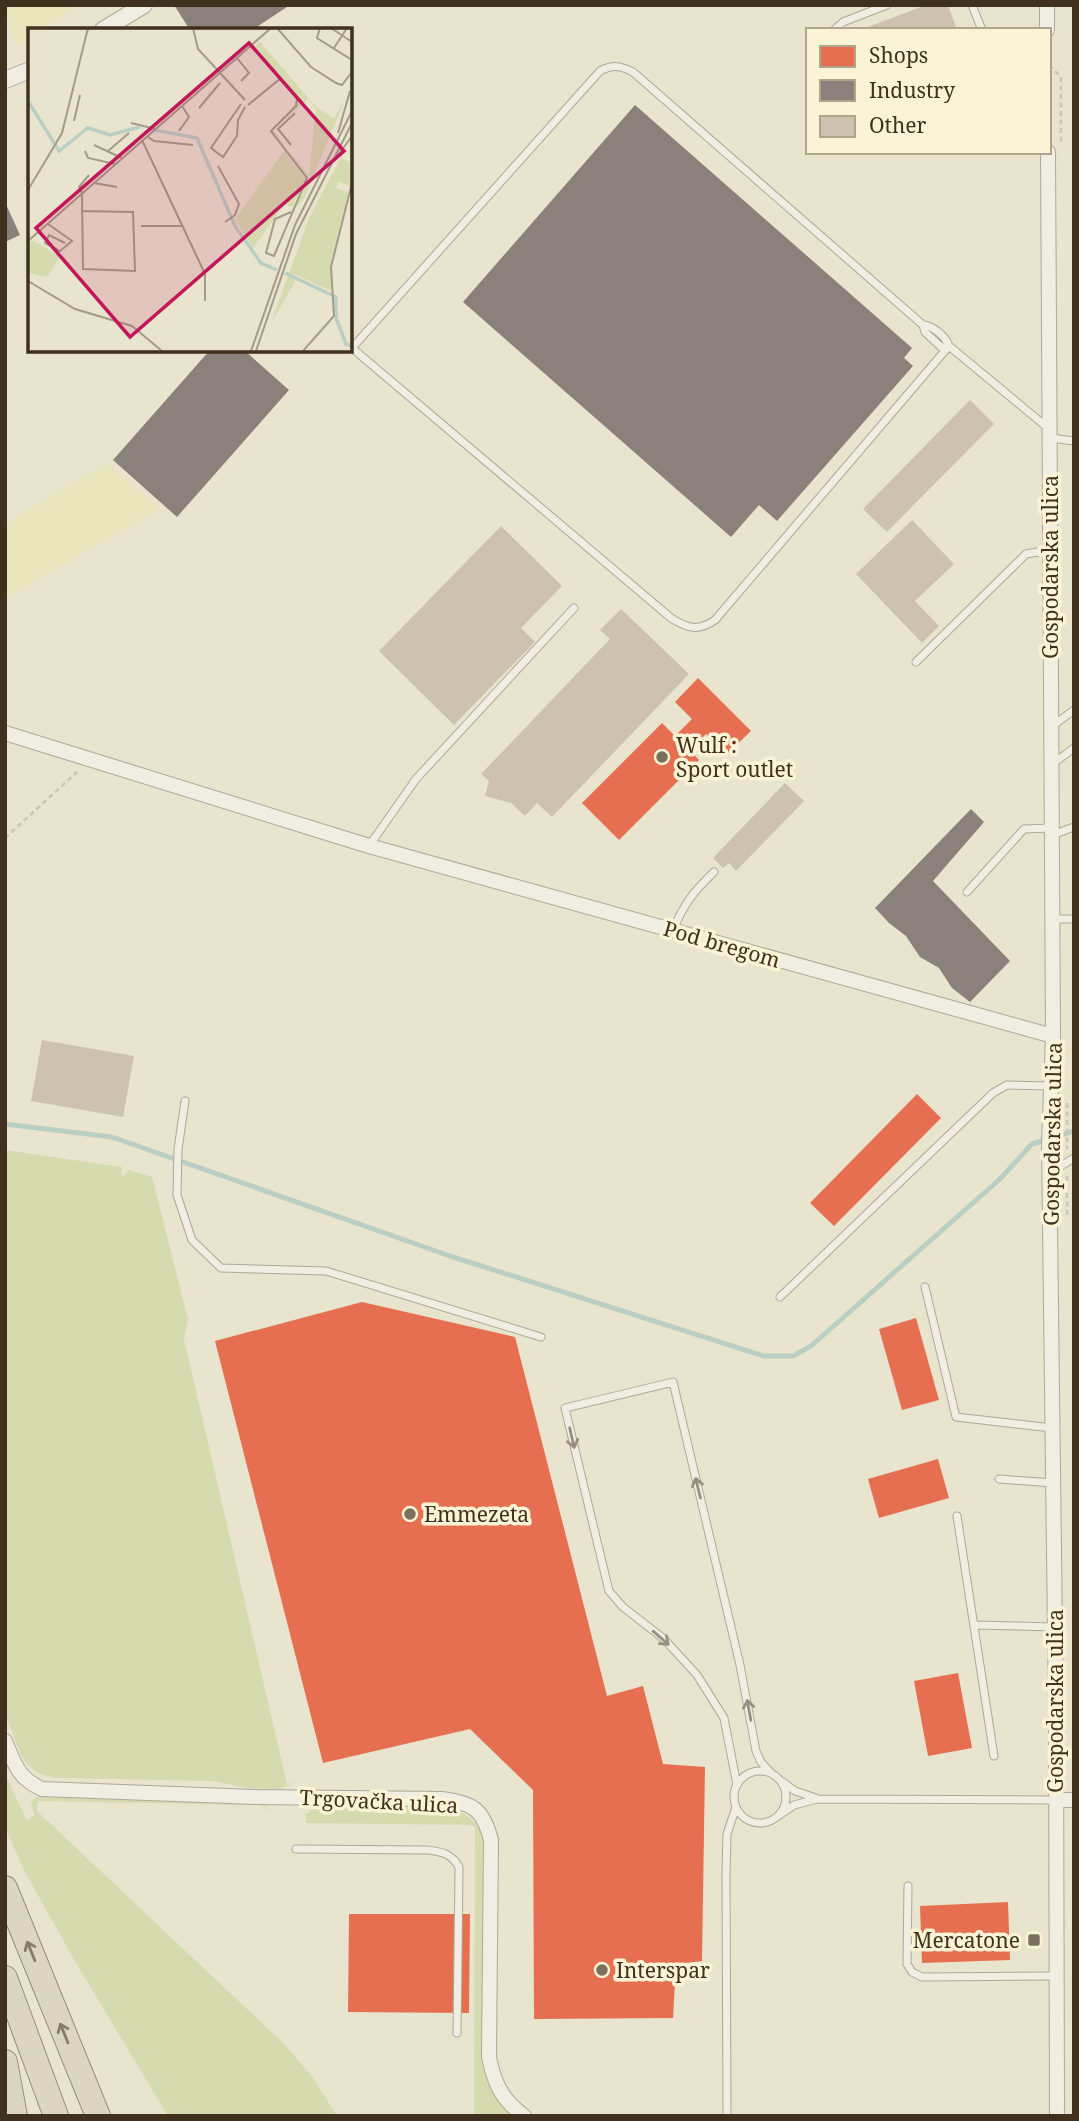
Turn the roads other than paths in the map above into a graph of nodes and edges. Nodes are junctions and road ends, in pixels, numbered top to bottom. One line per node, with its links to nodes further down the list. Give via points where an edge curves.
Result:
1 (144, 5): 5 (street)
2 (887, 5): 6 (lane)
3 (972, 5): 7 (lane)
4 (1047, 5): 8 (street)
5 (106, 28)
6 (836, 28)
7 (981, 28)
8 (1047, 28)
9 (28, 71): 10 (street)
10 (5, 80)
11 (1048, 154): 13 (street, Gospodarska ulica)
12 (949, 346): 12 (lane, via 716,620 695,629 671,618 352,348 600,71 610,66 633,72 923,325 942,347); 13 (lane)
13 (1049, 433): 14 (lane); 15 (street, Gospodarska ulica)
14 (1074, 441)
15 (1049, 550): 17 (lane, via 1026,554); 19 (street, Gospodarska ulica)
16 (574, 608): 25 (lane, via 416,779)
17 (916, 662)
18 (1074, 710): 19 (lane)
19 (1051, 727): 22 (street, Gospodarska ulica)
20 (5, 733): 25 (street, Pod bregom)
21 (1074, 748): 22 (lane)
22 (1051, 765): 24 (street, Gospodarska ulica)
23 (1074, 827): 24 (lane)
24 (1051, 831): 27 (lane, via 1024,829); 28 (street, Gospodarska ulica)
25 (369, 846): 30 (street, Pod bregom)
26 (714, 872): 30 (lane, via 693,891)
27 (967, 892)
28 (1052, 919): 29 (lane); 31 (street, Gospodarska ulica)
29 (1074, 919)
30 (673, 930): 31 (street, Pod bregom)
31 (1053, 1036): 32 (street, Gospodarska ulica)
32 (1051, 1086): 35 (street, Gospodarska ulica); 37 (lane, via 1007,1085 992,1093)
33 (185, 1101): 38 (lane, via 177,1195 192,1240 221,1268 326,1271)
34 (1070, 1160): 35 (lane)
35 (1050, 1172): 39 (street, Gospodarska ulica)
36 (925, 1287): 39 (lane, via 956,1417)
37 (780, 1297)
38 (541, 1337)
39 (1052, 1428): 41 (street, Gospodarska ulica)
40 (999, 1479): 41 (lane)
41 (1053, 1483): 44 (street, Gospodarska ulica)
42 (957, 1516): 43 (lane)
43 (975, 1625): 44 (lane); 46 (lane)
44 (1054, 1627): 50 (street, Gospodarska ulica)
45 (5, 1741): 64 (street, Trgovačka ulica, via 27,1782 42,1789 442,1799 472,1806 487,1822 491,1840 489,2057 499,2091)
46 (994, 1756)
47 (774, 1775): 48 (lane, via 755,1771); 48 (lane, one-way to 48, via 756,1751 738,1654 673,1382 565,1408 609,1591 697,1675 724,1718); 49 (lane, via 794,1791); 53 (lane, via 786,1798)
48 (737, 1785): 52 (lane)
49 (817, 1799): 50 (lane); 53 (lane, via 794,1805)
50 (1055, 1800): 51 (street); 57 (street, Gospodarska ulica)
51 (1074, 1800)
52 (736, 1807): 53 (lane, via 753,1822); 65 (lane, via 727,1834)
53 (775, 1818)
54 (296, 1849): 59 (lane, via 427,1850 454,1858 459,1867)
55 (908, 1886): 57 (lane, via 907,1964 912,1972 922,1978)
56 (5, 1888): 63 (highway, one-way to 56)
57 (1056, 1976): 66 (street, Gospodarska ulica)
58 (5, 1978): 62 (highway)
59 (457, 2033)
60 (5, 2062): 61 (highway)
61 (15, 2116)
62 (56, 2116)
63 (98, 2116)
64 (524, 2116)
65 (727, 2116)
66 (1057, 2116)

